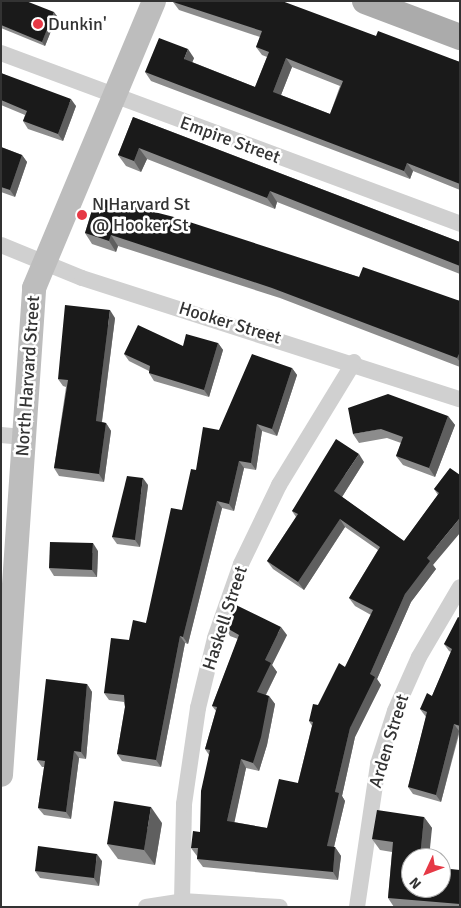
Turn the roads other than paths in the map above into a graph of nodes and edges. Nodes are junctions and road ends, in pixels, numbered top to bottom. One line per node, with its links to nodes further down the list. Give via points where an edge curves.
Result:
1 (154, 1): 5 (main road, North Harvard Street)
2 (366, 1): 3 (main road)
3 (460, 37)
4 (1, 53): 5 (street, Empire Street)
5 (113, 97): 6 (street, Empire Street); 8 (main road, North Harvard Street)
6 (460, 224)
7 (1, 245): 8 (street, Hooker Street)
8 (42, 260): 9 (street, Hooker Street, via 82,278); 11 (main road, North Harvard Street, via 32,299)
9 (354, 362): 10 (street, Hooker Street); 15 (street, Haskell Street, via 279,485 241,564 215,638 198,708 184,804)
10 (460, 399)
11 (12, 436): 13 (main road, North Harvard Street)
12 (460, 587): 18 (street, Arden Street, via 419,657 395,711 378,764)
13 (6, 618): 14 (main road, North Harvard Street)
14 (1, 775)
15 (182, 901): 16 (street); 17 (street)
16 (146, 907)
17 (280, 907)
18 (357, 907)

